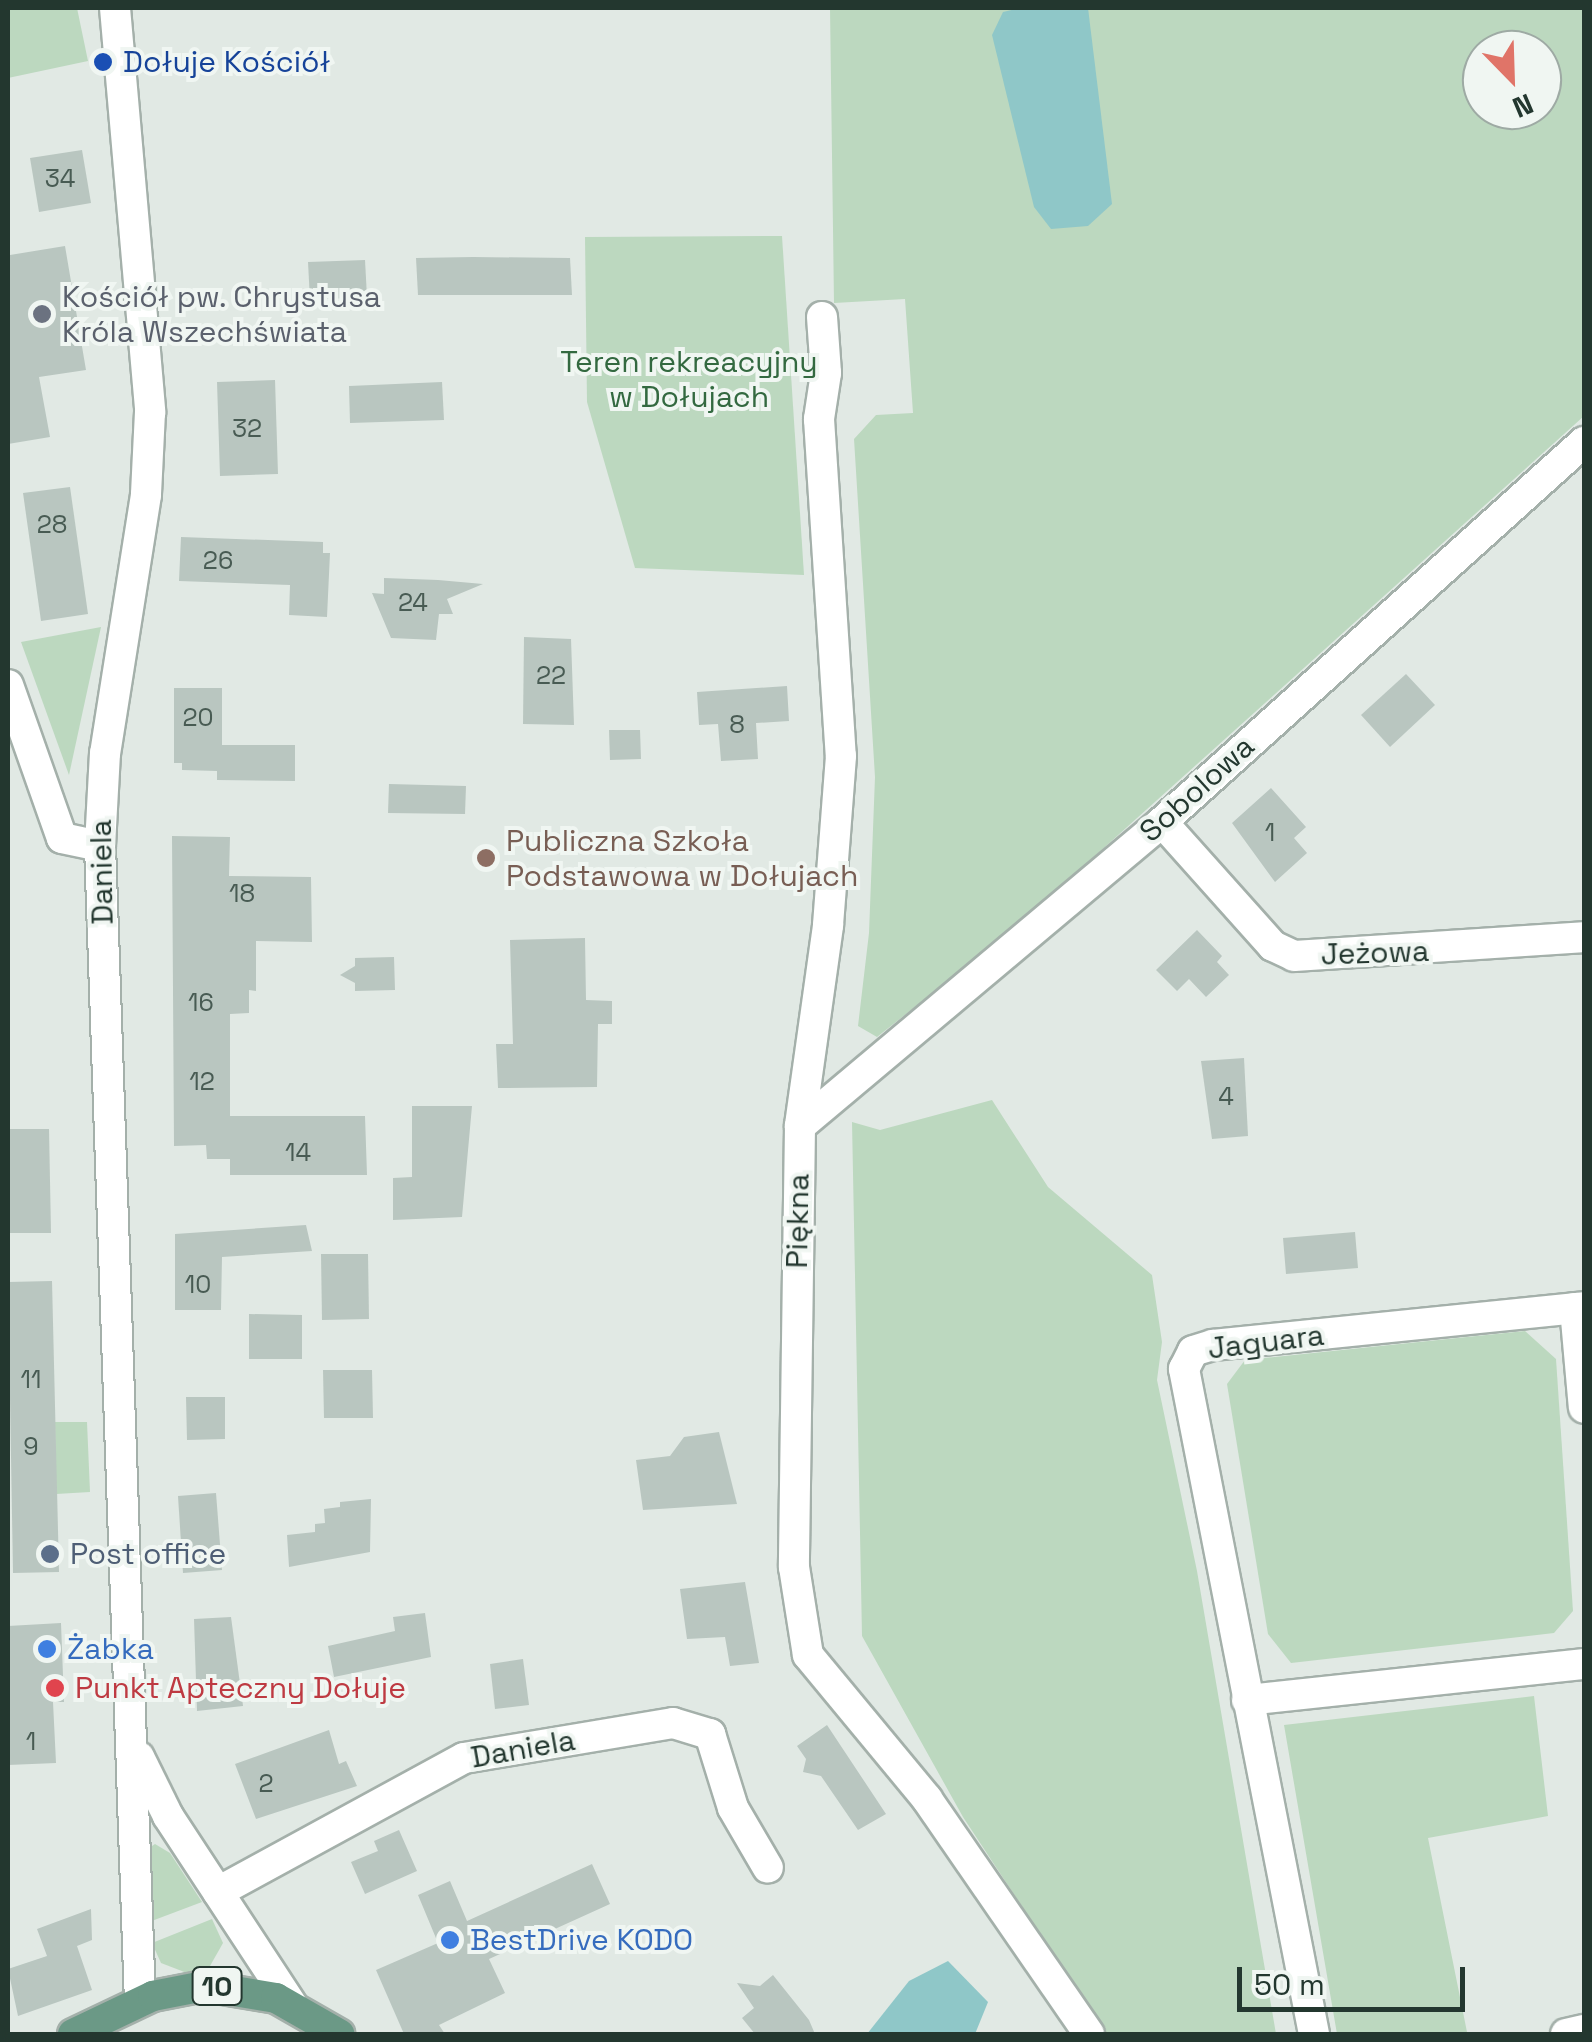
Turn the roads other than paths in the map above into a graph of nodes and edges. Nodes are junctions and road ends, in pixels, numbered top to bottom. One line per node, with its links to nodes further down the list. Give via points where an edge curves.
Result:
1 (115, 8): 6 (street, Daniela, via 150,412 146,495 105,753)
2 (822, 318): 8 (street, Piękna, via 826,373 819,419 841,756 828,926)
3 (1584, 442): 5 (street, Sobolowa)
4 (8, 685): 6 (street, via 62,838)
5 (1162, 822): 7 (street, Jeżowa, via 1273,946 1294,956); 8 (street, Sobolowa)
6 (100, 846): 13 (street, Daniela)
7 (1584, 937)
8 (800, 1126): 21 (street, Piękna, via 794,1567 808,1655 927,1798)
9 (1580, 1308): 10 (street, Jaguara); 12 (street, Jaguara, via 1193,1351 1184,1368)
10 (1584, 1408)
11 (1584, 1664): 12 (street)
12 (1247, 1700): 22 (street, Jaguara)
13 (135, 1742): 15 (street, Daniela, via 154,1792); 16 (street, Daniela)
14 (768, 1868): 15 (street, Daniela, via 733,1808 710,1734 673,1723 464,1758)
15 (218, 1892): 17 (street, Daniela)
16 (140, 2001): 17 (main road, 10, via 222,1986); 19 (main road, 10)
17 (292, 2005): 20 (main road, 10)
18 (1584, 2030): 23 (street)
19 (72, 2034)
20 (339, 2034)
21 (1089, 2034)
22 (1314, 2034)
23 (1566, 2034)

